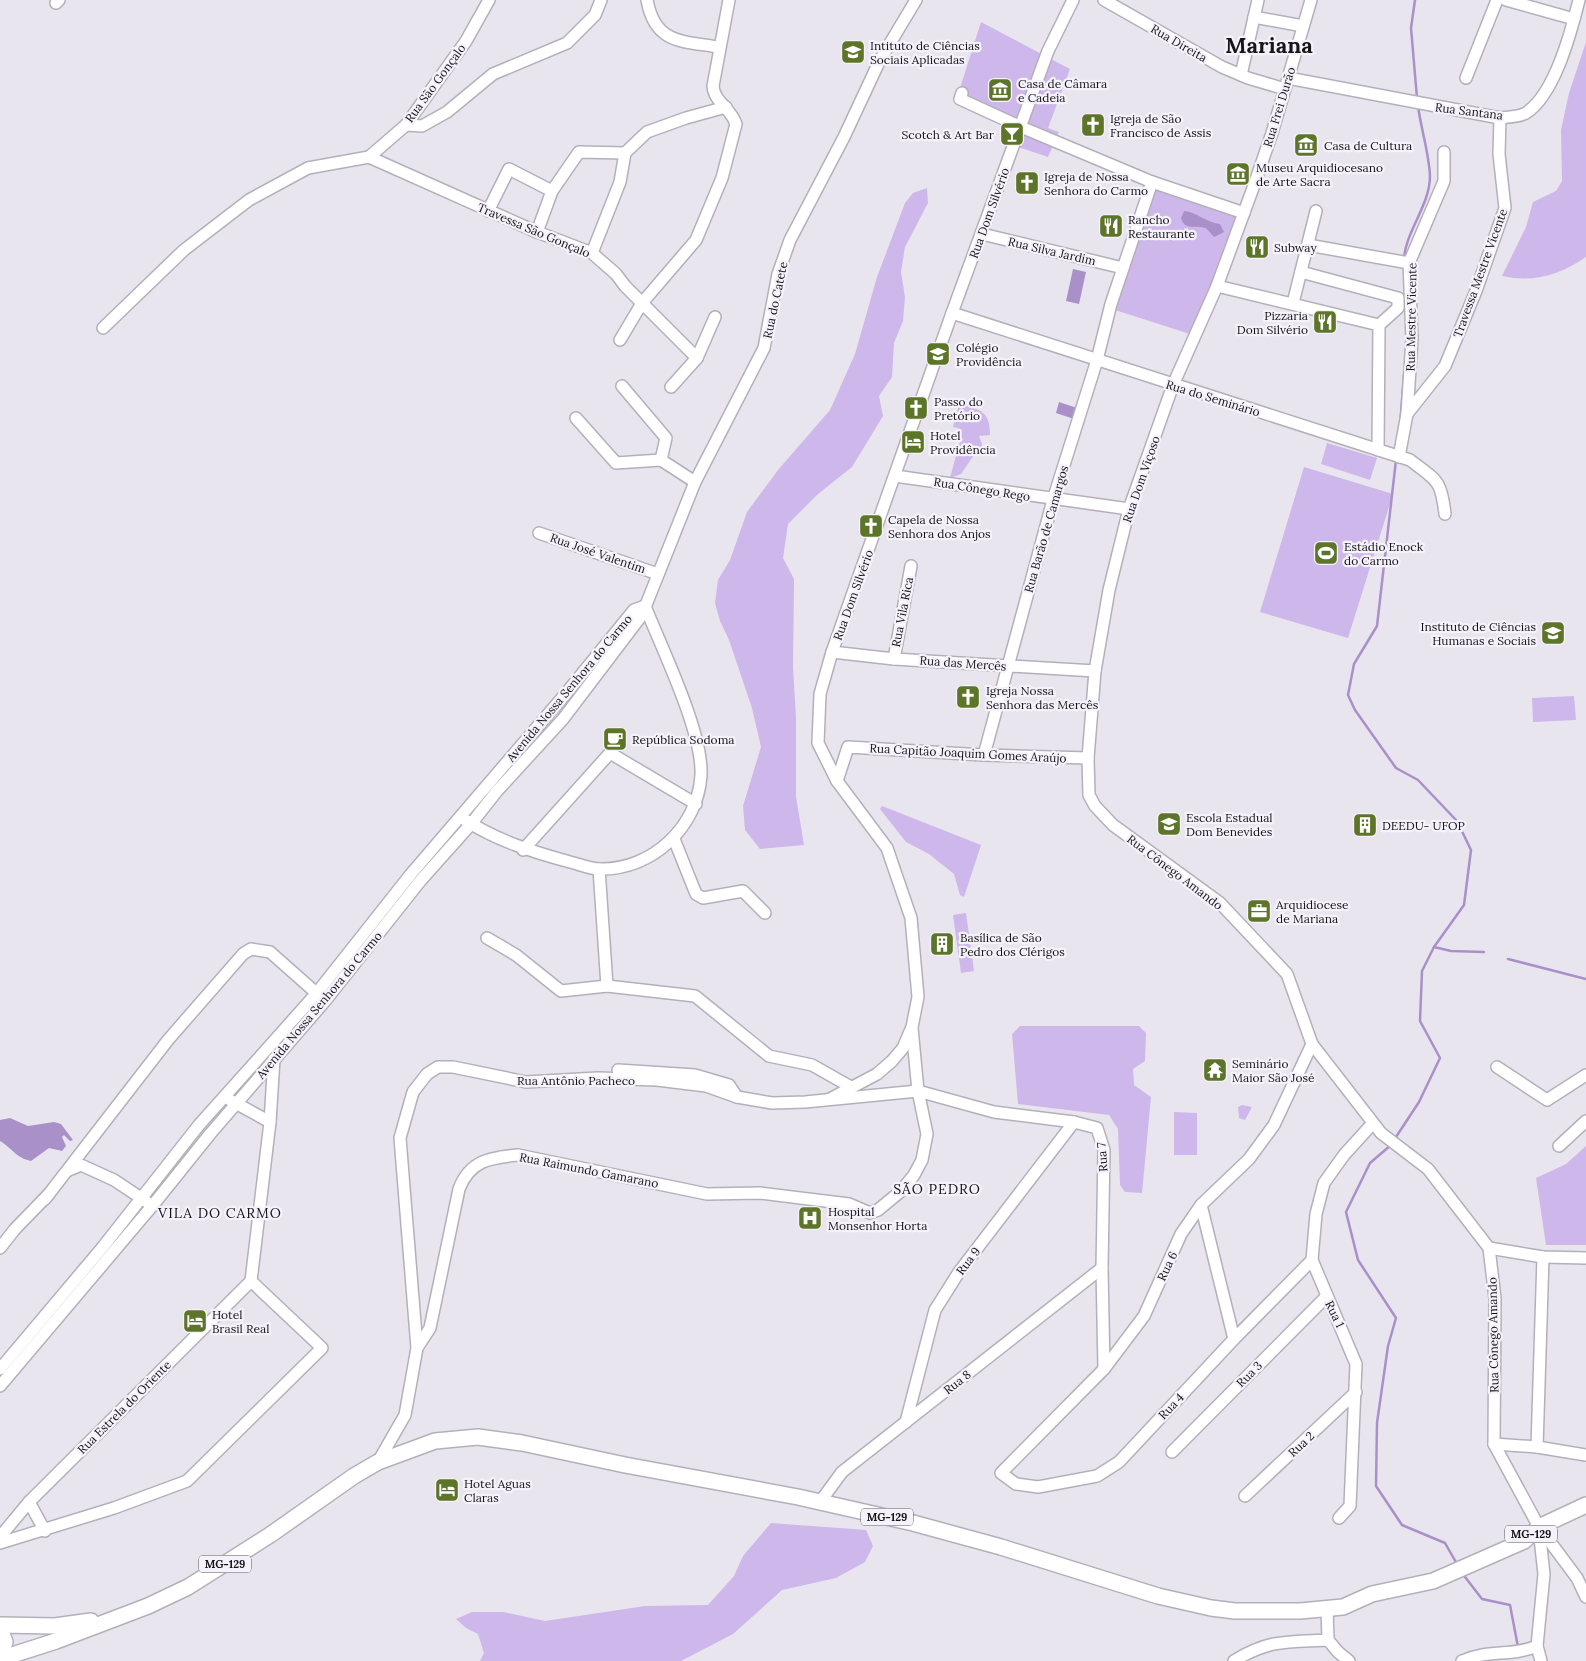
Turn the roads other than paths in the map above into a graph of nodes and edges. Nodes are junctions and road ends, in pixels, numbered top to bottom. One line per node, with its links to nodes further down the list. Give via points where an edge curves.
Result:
1 (489, 0): 23 (street, Rua São Gonçalo, via 466,41)
2 (601, 0): 23 (street, via 595,15 568,44 493,74 447,112 422,126)
3 (647, 0): 16 (street, via 649,13 660,30 672,39)
4 (729, 0): 16 (street)
5 (916, 0): 59 (street, Rua do Catete, via 880,60 790,240 778,274 764,348)
6 (1073, 0): 24 (street, Rua Dom Silvério, via 1048,51)
7 (1104, 0): 17 (street, Rua Direita, via 1200,56)
8 (1258, 0): 13 (street)
9 (1311, 0): 15 (street, Rua Frei Durão)
10 (1496, 0): 18 (street)
11 (1506, 0): 14 (street)
12 (1579, 0): 14 (street, Rua Santana)
13 (1254, 17): 15 (street); 17 (street)
14 (1574, 19): 22 (street, Rua Santana, via 1555,74 1537,103 1524,114)
15 (1303, 26): 19 (street, Rua Frei Durão)
16 (718, 47): 21 (street, via 714,95)
17 (1240, 75): 19 (street, Rua Direita)
18 (1466, 78)
19 (1286, 83): 22 (street, Rua Santana); 32 (street, Rua Frei Durão)
20 (962, 93): 24 (street, via 960,99)
21 (726, 107): 26 (street, via 647,132); 41 (street, via 736,124 722,178 696,240)
22 (1500, 118): 53 (street, Travessa Mestre Vicente, via 1498,154 1505,208 1445,366)
23 (406, 126): 27 (street, Rua São Gonçalo)
24 (1021, 127): 28 (street); 34 (street, Rua Dom Silvério)
25 (1444, 152): 37 (street, Rua Mestre Vicente, via 1444,181)
26 (625, 153): 29 (street, via 579,152); 36 (street, via 620,182)
27 (369, 157): 30 (street, Travessa São Gonçalo); 46 (street, via 308,168 250,200 184,250)
28 (1152, 182): 32 (street); 38 (street, Rua Barão de Camargos)
29 (552, 191): 30 (street, via 509,169); 33 (street)
30 (488, 211): 33 (street, Travessa São Gonçalo)
31 (1316, 211): 35 (street)
32 (1244, 213): 40 (street, Rua Dom Viçoso)
33 (537, 232): 36 (street, Travessa São Gonçalo)
34 (982, 234): 38 (street, Rua Silva Jardim); 43 (street, Rua Dom Silvério)
35 (1308, 245): 37 (street); 39 (street)
36 (592, 253): 41 (street, Travessa São Gonçalo)
37 (1409, 263): 53 (street, Rua Mestre Vicente, via 1412,339)
38 (1123, 268): 49 (street, Rua Barão de Camargos)
39 (1301, 272): 42 (street); 45 (street, via 1398,298 1398,308)
40 (1217, 286): 42 (street); 51 (street, Rua Dom Viçoso)
41 (642, 303): 47 (street); 48 (street, Travessa São Gonçalo)
42 (1293, 303): 45 (street)
43 (952, 313): 49 (street, Rua do Seminário); 58 (street, Rua Dom Silvério)
44 (715, 317): 48 (street)
45 (1379, 325): 55 (street)
46 (104, 328)
47 (620, 340)
48 (697, 358): 52 (street)
49 (1097, 360): 51 (street, Rua do Seminário); 60 (street, Rua Barão de Camargos)
50 (622, 386): 57 (street, via 666,438)
51 (1173, 386): 55 (street, Rua do Seminário); 61 (street, Rua Dom Viçoso)
52 (671, 387)
53 (1407, 414): 56 (street, Rua Mestre Vicente)
54 (576, 418): 57 (street, via 616,463)
55 (1383, 452): 56 (street, Rua do Seminário)
56 (1405, 458): 62 (street, Rua do Seminário, via 1442,488)
57 (662, 460): 59 (street)
58 (895, 476): 60 (street, Rua Cônego Rego); 67 (street, Rua Dom Silvério)
59 (695, 482): 65 (street, Rua do Catete)
60 (1053, 500): 61 (street, Rua Cônego Rego); 69 (street, Rua Barão de Camargos)
61 (1129, 509): 70 (street, Rua Dom Viçoso, via 1109,590)
62 (1445, 514)
63 (539, 533): 65 (street, Rua José Valentim)
64 (911, 566): 68 (street, Rua Vila Rica)
65 (658, 574): 66 (street, Rua do Catete)
66 (645, 606): 71 (street, Avenida Nossa Senhora do Carmo, via 634,610); 72 (street, Avenida Nossa Senhora do Carmo, via 642,615); 76 (street, via 695,731 701,774)
67 (832, 652): 68 (street, Rua das Mercês); 75 (street, Rua Dom Silvério, via 820,694 818,743)
68 (894, 659): 69 (street, Rua das Mercês)
69 (1007, 666): 70 (street, Rua das Mercês); 73 (street, Rua Barão de Camargos)
70 (1095, 671): 74 (street, Rua Dom Viçoso)
71 (552, 710): 72 (street); 77 (street, Avenida Nossa Senhora do Carmo)
72 (563, 719): 78 (street, Avenida Nossa Senhora do Carmo)
73 (984, 755): 74 (street, Rua Capitão Joaquim Gomes Araújo); 75 (street, Rua Capitão Joaquim Gomes Araújo, via 848,747)
74 (1088, 758): 89 (street, Rua Cônego Amando, via 1089,795 1095,806 1113,825 1220,903 1287,974)
75 (837, 781): 79 (street, Rua Dom Silvério)
76 (696, 804): 80 (street); 81 (street, via 610,753)
77 (460, 818): 78 (street); 83 (street, Avenida Nossa Senhora do Carmo)
78 (471, 824): 81 (street); 83 (street, Avenida Nossa Senhora do Carmo)
79 (873, 829): 88 (street, Rua Antônio Pacheco, via 887,848 910,918 918,997)
80 (674, 839): 82 (street, via 624,866); 84 (street, via 696,894 703,898 743,891)
81 (523, 850): 82 (street)
82 (599, 869): 86 (street)
83 (416, 877): 87 (street, Avenida Nossa Senhora do Carmo)
84 (765, 913)
85 (487, 938): 86 (street, via 516,955 561,990)
86 (607, 986): 95 (street, via 695,996 769,1056 812,1065)
87 (321, 997): 90 (street, Avenida Nossa Senhora do Carmo); 91 (street, Avenida Nossa Senhora do Carmo); 108 (street, via 270,952 252,949 243,954 168,1040)
88 (912, 1027): 95 (street, Rua Antônio Pacheco, via 903,1048 892,1061 877,1074); 96 (street)
89 (1312, 1044): 104 (street, Rua Cônego Amando); 110 (street, Rua 6, via 1274,1125 1249,1159)
90 (265, 1050): 91 (street); 97 (street, Avenida Nossa Senhora do Carmo)
91 (274, 1059): 100 (street, Avenida Nossa Senhora do Carmo); 102 (street)
92 (1497, 1068): 94 (street, via 1547,1100)
93 (618, 1070): 98 (street, Rua Antônio Pacheco, via 695,1075 729,1085)
94 (1586, 1075)
95 (851, 1087): 99 (street, Rua Antônio Pacheco)
96 (918, 1091): 99 (street, Rua Antônio Pacheco); 103 (street, Rua 7, via 994,1112); 121 (street, Rua Raimundo Gamarano, via 927,1134 922,1160 901,1191 870,1213 849,1204 760,1193 707,1194 518,1155 480,1162 464,1174 430,1328)
97 (226, 1096): 100 (street); 106 (street, Avenida Nossa Senhora do Carmo, via 200,1125)
98 (737, 1097): 99 (street, Rua Antônio Pacheco, via 772,1103); 121 (street, Rua Antônio Pacheco, via 706,1086 657,1080 598,1078 526,1082 453,1067 438,1067 427,1074 413,1092 400,1138)
99 (830, 1099)
100 (235, 1104): 102 (street); 106 (street, Avenida Nossa Senhora do Carmo)
101 (1586, 1121): 105 (street)
102 (270, 1122): 118 (street)
103 (1074, 1122): 117 (street, Rua 7, via 1097,1128 1104,1150); 126 (street, Rua 9, via 959,1272 935,1310)
104 (1373, 1123): 112 (street, Rua Cônego Amando, via 1381,1133 1428,1169); 116 (street, Rua 1, via 1324,1183 1316,1214)
105 (1559, 1146)
106 (180, 1161): 107 (street, Avenida Nossa Senhora do Carmo); 109 (street, Avenida Nossa Senhora do Carmo)
107 (141, 1198): 108 (street, via 114,1180 81,1165 69,1170); 109 (street); 113 (street, Avenida Nossa Senhora do Carmo)
108 (45, 1199): 111 (street, via 14,1229)
109 (153, 1205): 113 (street, Avenida Nossa Senhora do Carmo)
110 (1201, 1205): 120 (street); 123 (street, Rua 6, via 1181,1234 1144,1316)
111 (0, 1248)
112 (1489, 1248): 114 (street); 127 (street, Rua Cônego Amando, via 1495,1298)
113 (106, 1251): 122 (street, Avenida Nossa Senhora do Carmo); 124 (street, Avenida Nossa Senhora do Carmo)
114 (1543, 1257): 115 (street); 128 (street)
115 (1586, 1258)
116 (1312, 1260): 119 (street, Rua 1); 120 (street, Rua 4)
117 (1102, 1268): 123 (street, Rua 7); 126 (street, Rua 8)
118 (251, 1281): 134 (street, Rua Estrela do Oriente); 139 (street, via 322,1348 187,1481)
119 (1326, 1296): 125 (street, Rua 1, via 1356,1364); 129 (street, Rua 3)
120 (1234, 1339): 132 (street, Rua 4, via 1119,1462 1097,1476 1038,1487 1016,1484)
121 (417, 1348): 131 (street, Rua Raimundo Gamarano, via 405,1415)
122 (0, 1369)
123 (1104, 1369): 132 (street, Rua 6)
124 (1, 1382)
125 (1356, 1392): 133 (street, Rua 2); 137 (street, Rua 1, via 1350,1506)
126 (906, 1422): 135 (street, Rua 8, via 842,1472)
127 (1494, 1444): 128 (street); 138 (street)
128 (1537, 1447): 130 (street)
129 (1172, 1452)
130 (1586, 1455)
131 (378, 1462): 135 (main road, MG-129, via 435,1441 478,1438 522,1443); 144 (main road, MG-129, via 188,1587)
132 (1001, 1473)
133 (1246, 1496)
134 (28, 1502): 139 (street); 140 (street, Rua Estrela do Oriente)
135 (820, 1502): 143 (main road, MG-129, via 913,1523 1158,1596 1210,1608 1257,1612)
136 (1586, 1505): 138 (main road, MG-129)
137 (1339, 1518)
138 (1539, 1528): 142 (street); 143 (main road, MG-129, via 1524,1541 1433,1580 1372,1594 1343,1607); 147 (street, via 1544,1574)
139 (45, 1531): 141 (street)
140 (0, 1537)
141 (0, 1543)
142 (1586, 1597)
143 (1327, 1608): 146 (street)
144 (113, 1619): 145 (main road, MG-129, via 55,1626); 148 (main road, MG-129)
145 (0, 1626): 148 (main road, via 4,1642)
146 (1328, 1640): 149 (street, via 1268,1644); 150 (street)
147 (1537, 1646): 151 (street, via 1521,1653 1498,1652); 152 (street)
148 (0, 1658)
149 (1234, 1661)
150 (1349, 1661)
151 (1462, 1661)
152 (1541, 1661)

